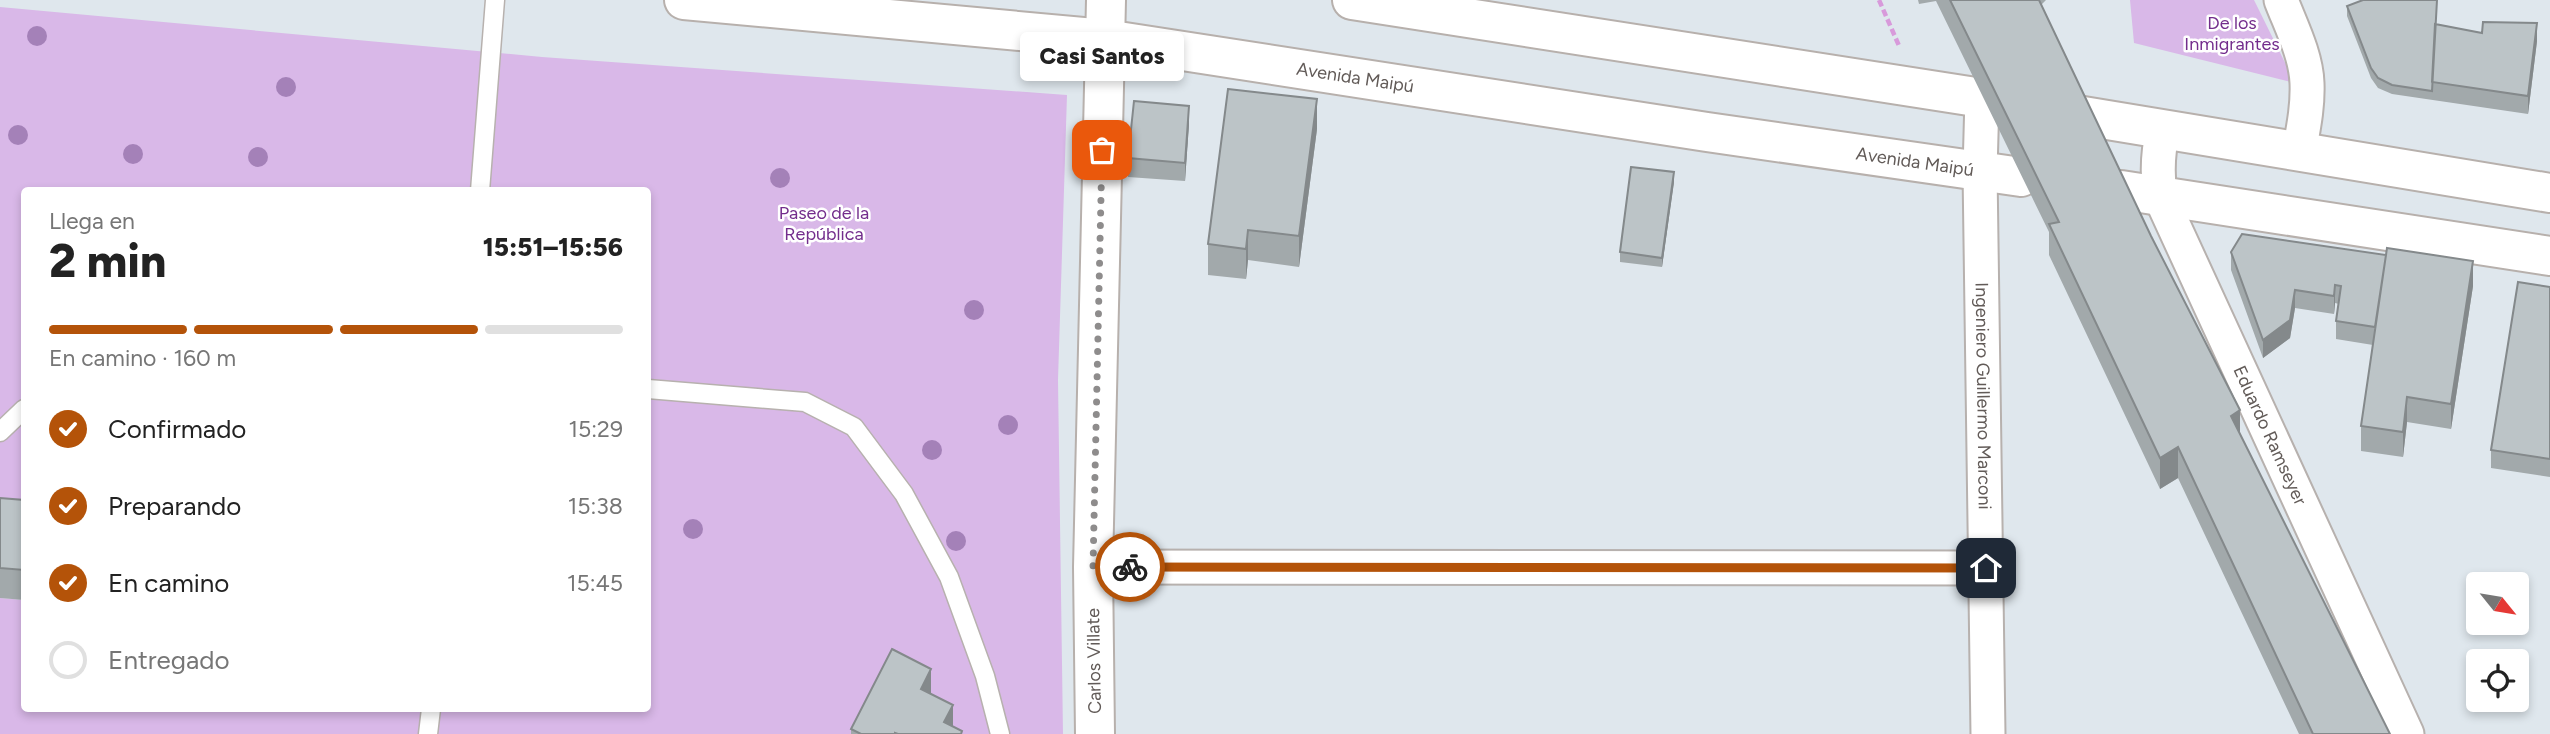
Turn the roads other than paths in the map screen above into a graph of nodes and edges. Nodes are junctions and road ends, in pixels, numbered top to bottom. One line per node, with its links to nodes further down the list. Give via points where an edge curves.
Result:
1 (495, 0): 13 (lane)
2 (684, 0): 6 (main road, Avenida Maipú)
3 (1106, 0): 6 (main road, Carlos Villate)
4 (1352, 0): 7 (main road)
5 (2281, 0): 10 (street, via 2307,80)
6 (1105, 39): 11 (main road, Avenida Maipú); 21 (main road, Carlos Villate)
7 (1982, 99): 11 (street, Ingeniero Guillermo Marconi)
8 (2071, 114): 9 (main road)
9 (2163, 131): 10 (main road); 16 (street, Eduardo Ramseyer, via 2158,152)
10 (2299, 153): 15 (main road)
11 (1980, 172): 12 (main road, Avenida Maipú); 22 (street, Ingeniero Guillermo Marconi)
12 (2021, 177)
13 (480, 187)
14 (2121, 190): 16 (main road)
15 (2550, 193)
16 (2160, 196): 17 (main road); 28 (street, Eduardo Ramseyer)
17 (2550, 256)
18 (651, 389): 25 (lane, via 805,402 854,428 904,494 949,577 985,676)
19 (21, 412): 20 (lane)
20 (0, 432)
21 (1093, 567): 22 (street); 26 (main road, Carlos Villate)
22 (1986, 568): 27 (street, Ingeniero Guillermo Marconi)
23 (431, 712): 24 (lane)
24 (428, 734)
25 (1000, 734)
26 (1095, 734)
27 (1988, 734)
28 (2407, 734)

